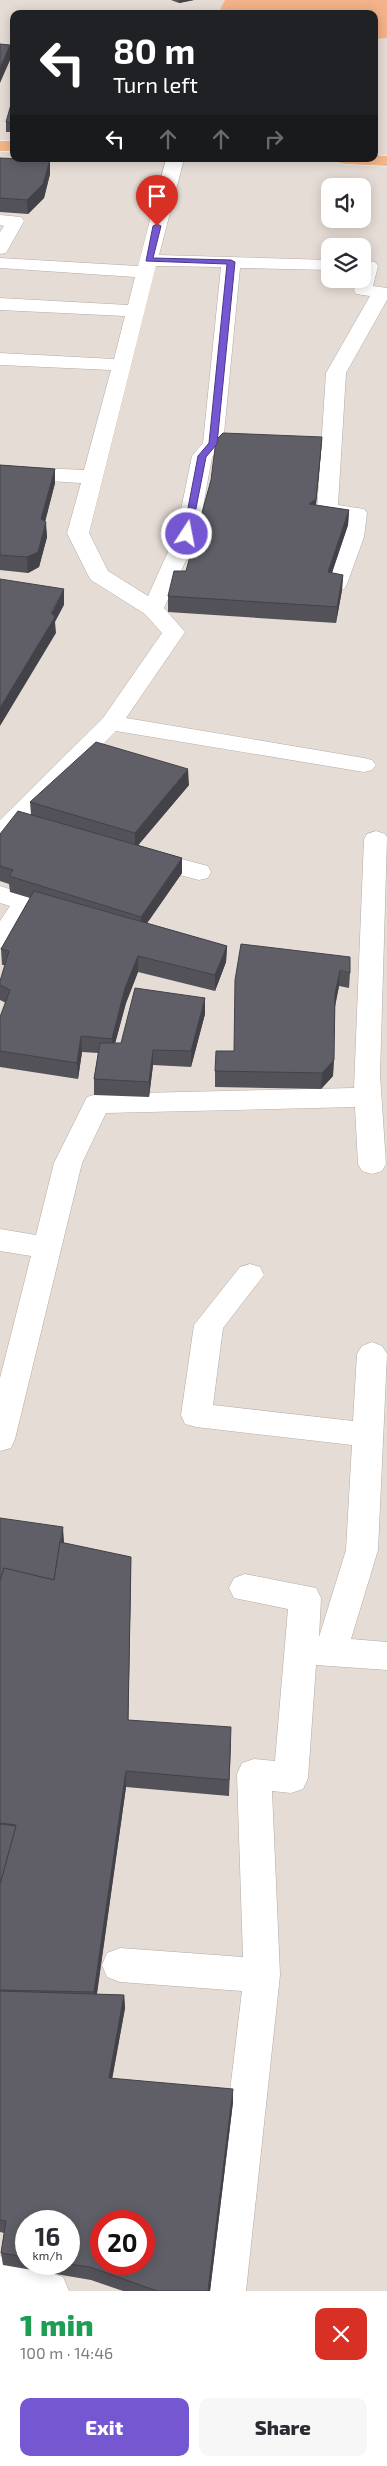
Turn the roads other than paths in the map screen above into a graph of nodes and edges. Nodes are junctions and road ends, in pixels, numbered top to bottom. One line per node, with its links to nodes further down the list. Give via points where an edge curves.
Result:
1 (174, 162): 7 (street)
2 (0, 220): 3 (street, via 15,221)
3 (0, 249)
4 (231, 262): 6 (street); 7 (street); 16 (street, via 223,444 202,456 187,534)
5 (0, 263): 7 (street)
6 (321, 265)
7 (147, 266): 10 (street)
8 (373, 266): 15 (street, via 363,290 382,292 336,373 321,448 327,510 357,514 353,537)
9 (0, 304): 10 (street)
10 (135, 311): 12 (street)
11 (0, 359): 12 (street)
12 (121, 365): 14 (street)
13 (0, 472): 14 (street)
14 (92, 477): 16 (street, via 78,532 100,574)
15 (336, 584)
16 (152, 609): 17 (street, via 174,632)
17 (111, 722): 18 (street); 19 (street)
18 (364, 765)
19 (7, 827): 20 (street)
20 (42, 827)
21 (376, 839): 26 (street)
22 (125, 851): 23 (street)
23 (199, 872)
24 (0, 894): 25 (street, via 25,902)
25 (0, 940)
26 (374, 1082): 27 (street); 29 (street, via 98,1104 68,1163)
27 (372, 1164)
28 (0, 1240): 29 (street)
29 (47, 1248): 33 (street)
30 (250, 1275): 32 (street, via 209,1325 196,1415)
31 (372, 1354): 32 (street)
32 (368, 1435): 35 (street, via 362,1550)
33 (0, 1439)
34 (245, 1588): 35 (street, via 305,1598)
35 (316, 1651): 36 (street); 38 (street, via 291,1778 254,1774)
36 (387, 1656)
37 (120, 1965): 38 (street)
38 (262, 1975): 41 (street)
39 (0, 2276): 40 (street)
40 (49, 2291)
41 (226, 2291)

